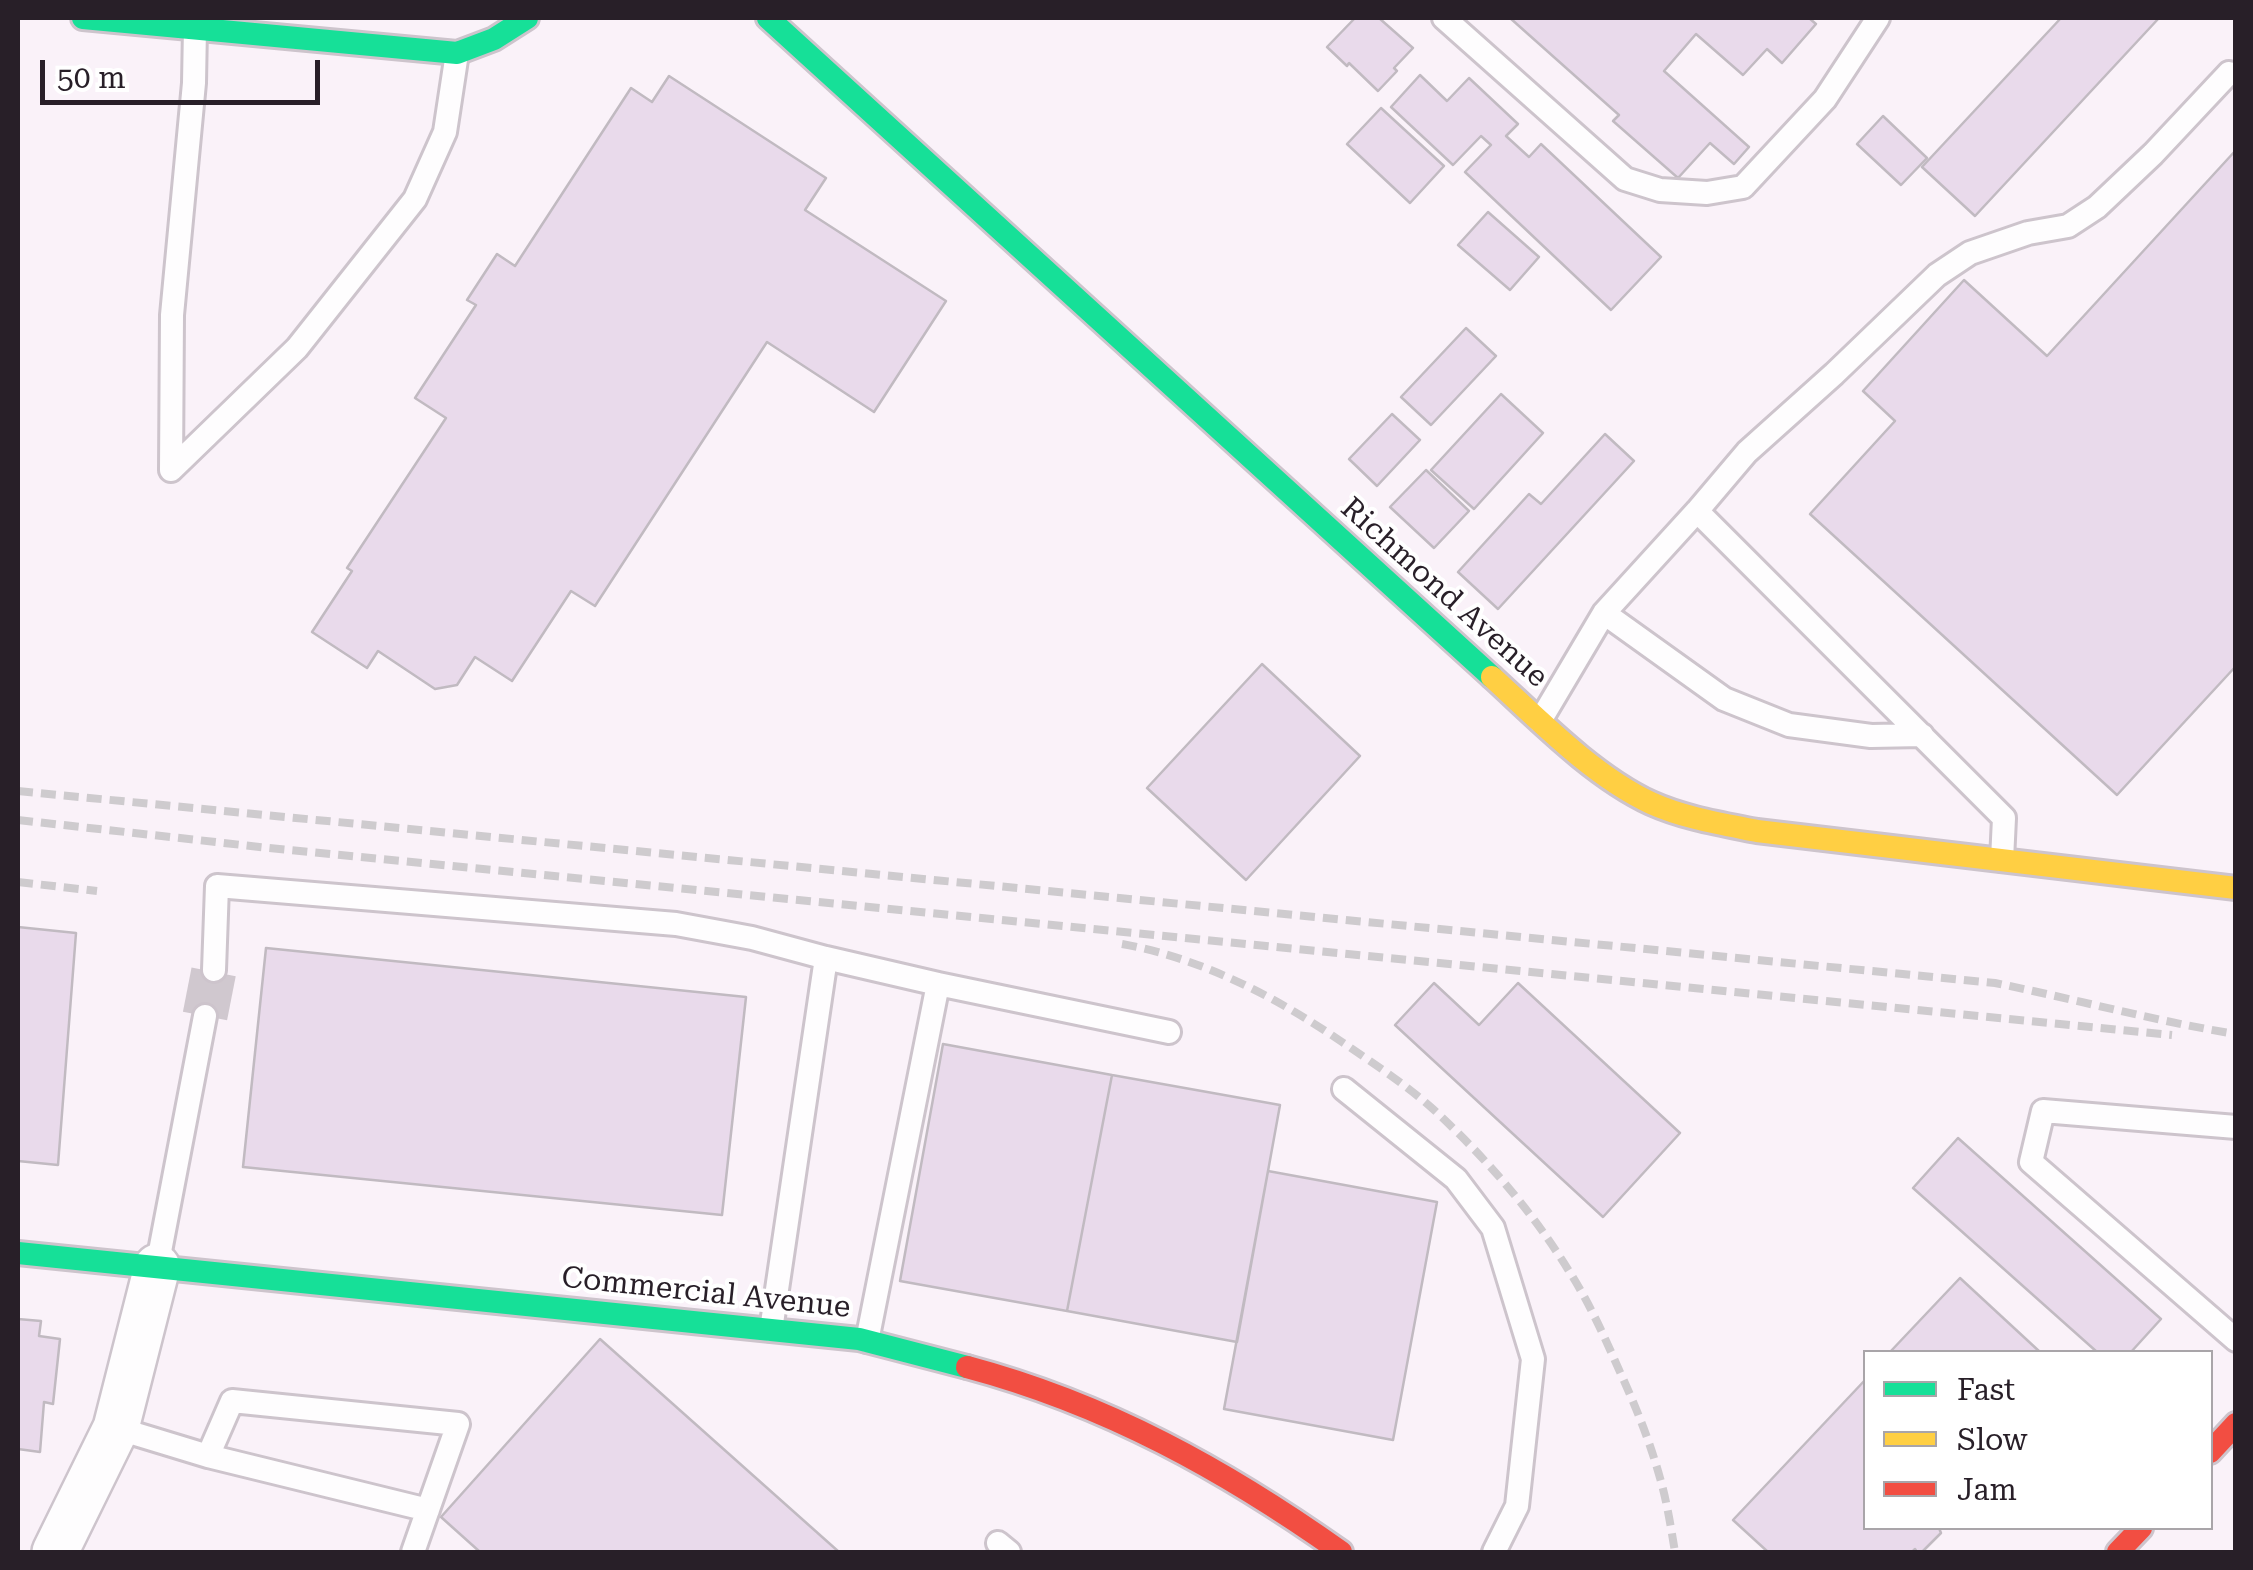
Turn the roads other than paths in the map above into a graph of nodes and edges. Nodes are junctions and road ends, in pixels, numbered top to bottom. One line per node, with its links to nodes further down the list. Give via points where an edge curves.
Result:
1 (84, 18): 6 (street)
2 (527, 18): 8 (street, via 482,47)
3 (768, 18): 12 (street, Richmond Avenue)
4 (1444, 18): 5 (lane, via 1625,178 1660,190 1708,193 1744,187 1826,99)
5 (1878, 18)
6 (195, 28): 7 (street); 8 (lane, via 172,315 170,470 298,348 416,199 445,132)
7 (328, 29): 8 (street)
8 (457, 54)
9 (2229, 73): 10 (lane, via 2097,207 2068,226 1970,253 1937,275 1747,452)
10 (1697, 510): 11 (lane); 13 (lane)
11 (1604, 613): 12 (lane); 13 (lane, via 1724,698 1789,725)
12 (1540, 721): 14 (street, Richmond Avenue, via 1615,782 1689,817 1757,832)
13 (1922, 736): 14 (lane, via 2004,818)
14 (2002, 861): 15 (street, Richmond Avenue)
15 (2234, 885)
16 (826, 958): 17 (lane, via 676,924 217,886); 18 (lane); 25 (lane)
17 (214, 970)
18 (938, 984): 20 (lane); 27 (lane)
19 (205, 1016): 24 (lane)
20 (1168, 1032)
21 (1344, 1090): 37 (lane, via 1456,1179 1492,1228 1533,1358 1517,1506)
22 (2236, 1127): 26 (lane, via 2043,1111 2031,1162)
23 (18, 1253): 24 (street, Commercial Avenue)
24 (157, 1266): 25 (street, Commercial Avenue); 29 (street)
25 (772, 1330): 27 (street, Commercial Avenue)
26 (2236, 1340)
27 (868, 1341): 36 (street, Commercial Avenue, via 1000,1376 1104,1414 1213,1468)
28 (2236, 1424): 30 (street)
29 (116, 1428): 31 (lane); 34 (street)
30 (2213, 1449)
31 (208, 1456): 32 (lane); 32 (lane, via 232,1401 458,1424)
32 (428, 1510): 35 (lane)
33 (2139, 1530): 38 (street)
34 (55, 1552)
35 (412, 1552)
36 (1340, 1552)
37 (1494, 1552)
38 (2118, 1552)

